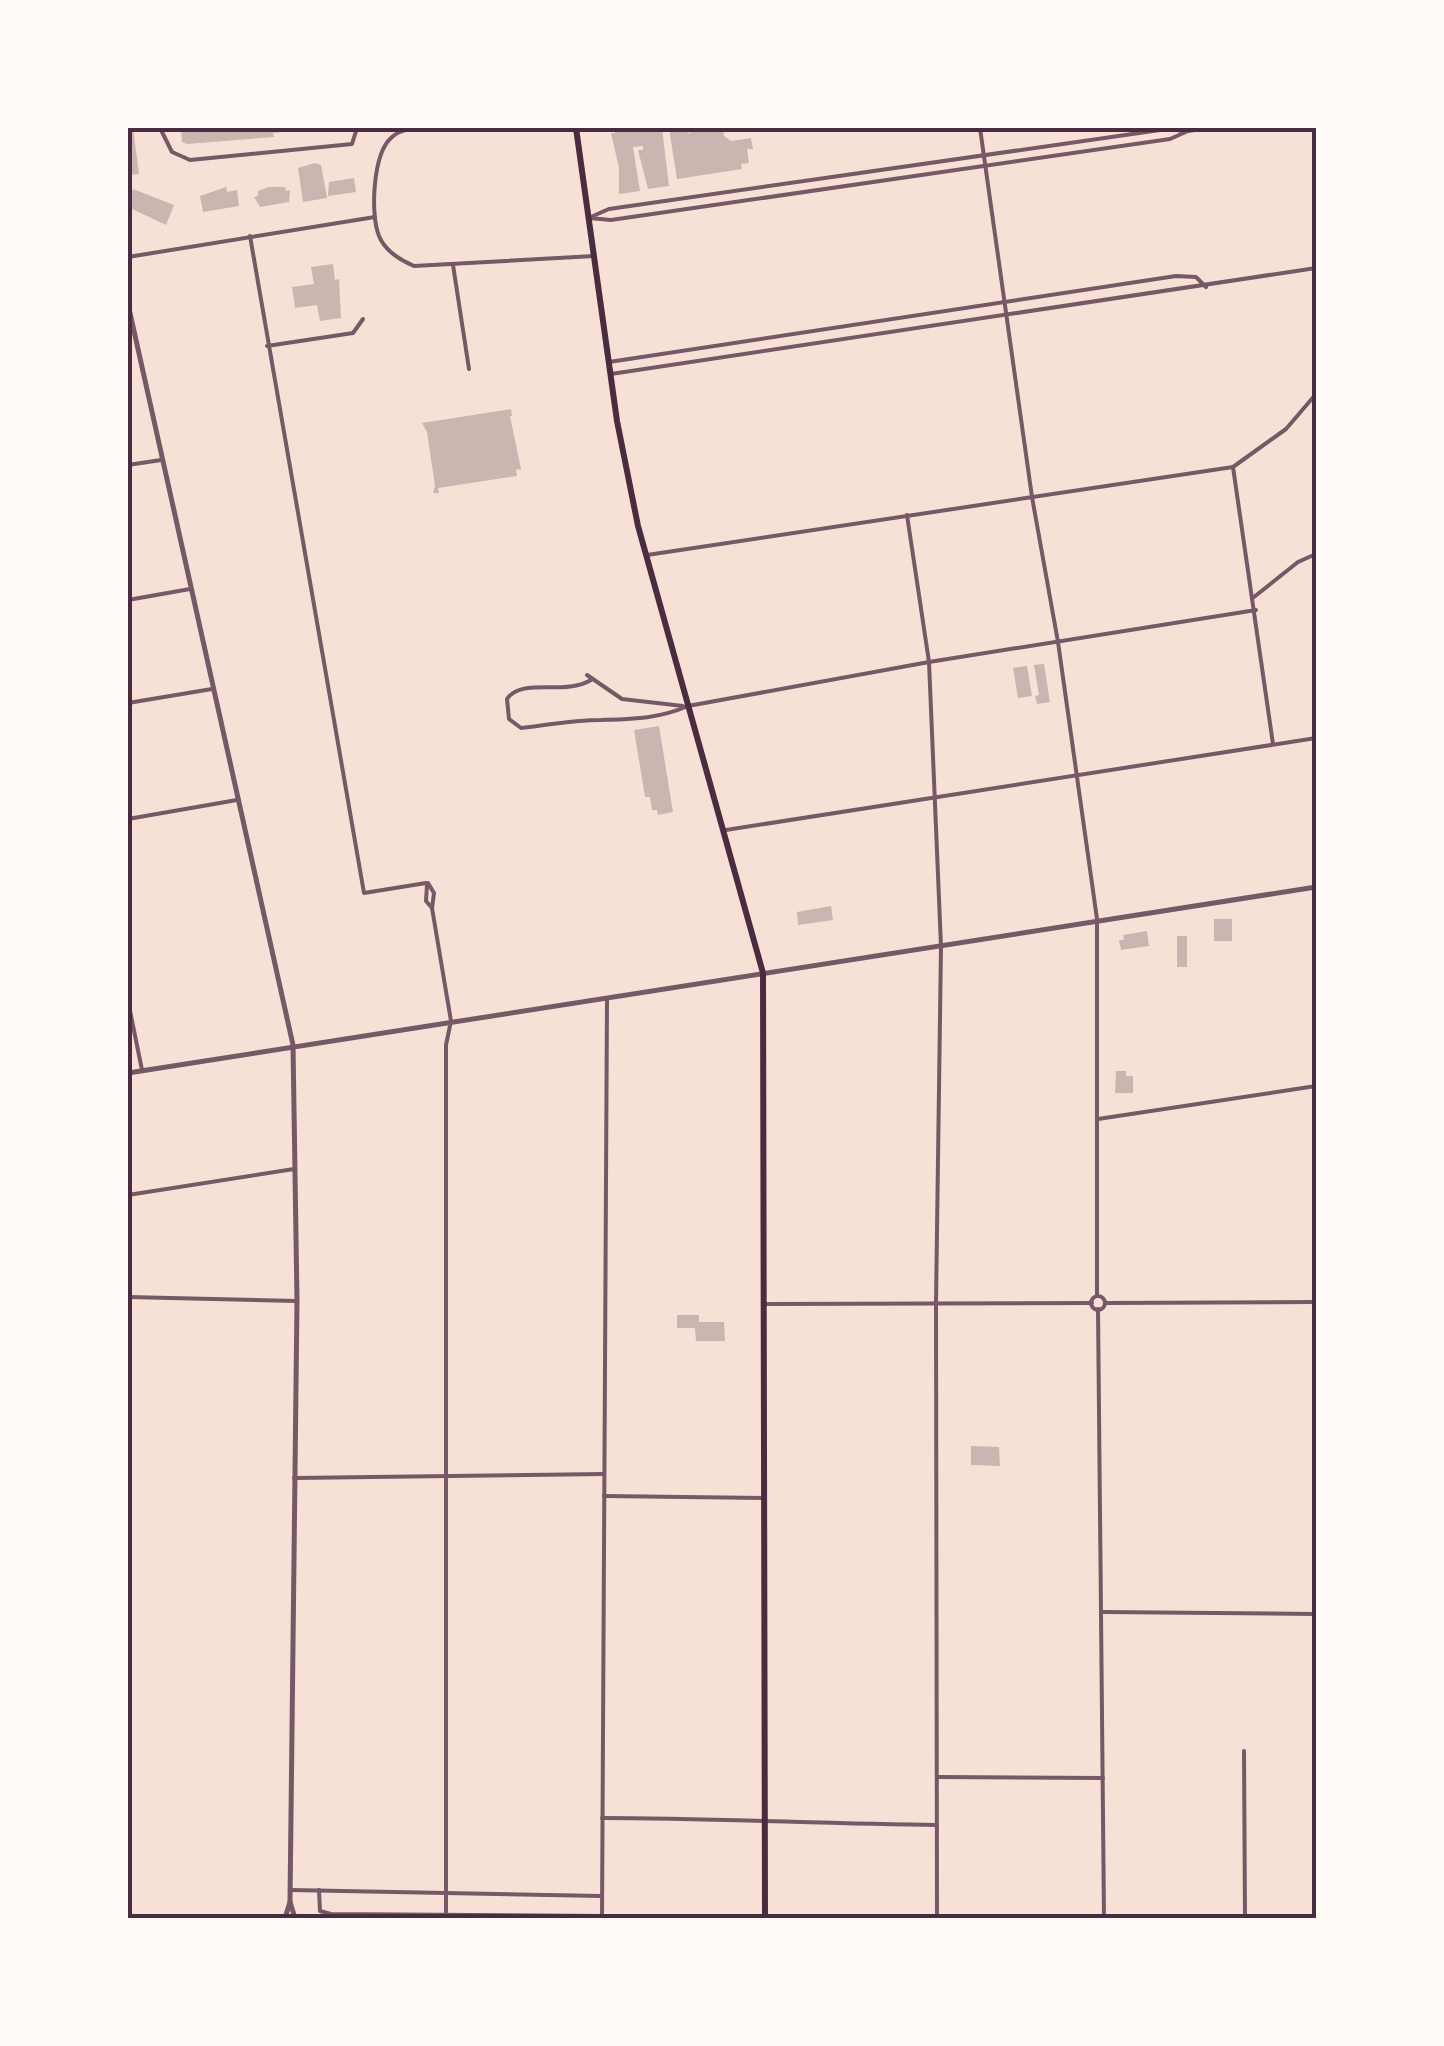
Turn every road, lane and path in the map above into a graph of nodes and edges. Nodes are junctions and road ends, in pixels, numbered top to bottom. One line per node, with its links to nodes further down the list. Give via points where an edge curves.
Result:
1 (160, 128): 2 (street, via 172,152 190,160 352,144)
2 (358, 128)
3 (420, 128): 16 (street, via 395,134 384,146)
4 (576, 128): 17 (main road)
5 (980, 128): 10 (street)
6 (1208, 128): 7 (street)
7 (1188, 131): 8 (street); 9 (street)
8 (1088, 140): 9 (street); 10 (street)
9 (1090, 152): 12 (street)
10 (984, 154): 11 (street); 12 (street)
11 (915, 164): 13 (street); 14 (street)
12 (986, 167): 14 (street); 24 (street)
13 (841, 175): 15 (street); 17 (street, via 609,209)
14 (918, 177): 15 (street)
15 (843, 187): 17 (street)
16 (374, 217): 18 (street); 21 (street, via 392,253 414,266)
17 (589, 218): 19 (main road)
18 (250, 236): 20 (street); 29 (street)
19 (594, 256): 21 (street); 30 (main road)
20 (128, 257)
21 (453, 264): 31 (street)
22 (1316, 268): 23 (street)
23 (1206, 286): 24 (street, via 1184,276); 26 (street)
24 (1006, 303): 26 (street); 30 (street)
25 (128, 304): 28 (street)
26 (1008, 316): 32 (street); 37 (street)
27 (363, 320): 29 (street, via 352,332)
28 (130, 328): 34 (street)
29 (268, 346): 63 (street, via 364,893 428,883)
30 (609, 362): 32 (main road)
31 (469, 370)
32 (611, 374): 40 (main road)
33 (1316, 394): 36 (street, via 1286,429)
34 (162, 460): 35 (street); 41 (street)
35 (128, 465)
36 (1233, 467): 37 (street); 42 (street)
37 (1032, 497): 38 (street); 45 (street)
38 (907, 515): 40 (street); 46 (street)
39 (1316, 554): 42 (street)
40 (646, 556): 49 (main road)
41 (190, 589): 43 (street); 47 (street)
42 (1254, 597): 44 (street)
43 (128, 600)
44 (1256, 610): 45 (street); 51 (street)
45 (1058, 642): 46 (street); 52 (street)
46 (929, 662): 49 (street); 53 (street)
47 (212, 689): 48 (street); 54 (street)
48 (128, 703)
49 (688, 706): 49 (street, via 622,700 589,678 583,685 515,689 508,719 520,728 621,722); 56 (main road)
50 (1316, 738): 51 (street)
51 (1273, 744): 52 (street)
52 (1077, 774): 53 (street); 58 (street)
53 (936, 796): 56 (street); 59 (street)
54 (237, 800): 55 (street); 64 (street)
55 (128, 819)
56 (721, 830): 60 (main road)
57 (1316, 887): 58 (street)
58 (1097, 920): 59 (street); 68 (street)
59 (941, 946): 60 (street); 75 (street)
60 (764, 973): 61 (street); 78 (main road)
61 (606, 999): 63 (street); 80 (street)
62 (128, 1001): 65 (street)
63 (450, 1021): 64 (street); 81 (street)
64 (294, 1045): 65 (street); 69 (street)
65 (142, 1070): 66 (street)
66 (128, 1072)
67 (1316, 1086): 68 (street)
68 (1098, 1118): 72 (street)
69 (294, 1170): 70 (street); 73 (street)
70 (128, 1195)
71 (128, 1296): 73 (street)
72 (1097, 1296): 76 (street); 77 (street)
73 (297, 1302): 82 (street)
74 (1316, 1302): 77 (street)
75 (936, 1303): 76 (street); 78 (street); 88 (street)
76 (1092, 1303): 79 (street)
77 (1105, 1303): 79 (street)
78 (765, 1304): 84 (main road)
79 (1098, 1310): 85 (street)
80 (604, 1474): 81 (street); 83 (street)
81 (448, 1476): 82 (street); 95 (street)
82 (294, 1478): 93 (street)
83 (604, 1496): 84 (street); 90 (street)
84 (766, 1498): 91 (main road)
85 (1103, 1612): 86 (street); 89 (street)
86 (1316, 1614)
87 (1244, 1751): 105 (street)
88 (938, 1777): 89 (street); 92 (street)
89 (1104, 1778): 104 (street)
90 (602, 1818): 91 (street); 96 (street)
91 (765, 1820): 92 (street); 102 (main road)
92 (937, 1825): 103 (street)
93 (291, 1890): 94 (street); 97 (street)
94 (319, 1890): 95 (street); 98 (street, via 324,1913)
95 (446, 1892): 96 (street); 98 (street)
96 (602, 1896): 99 (street)
97 (290, 1902): 100 (street); 101 (street)
98 (446, 1914): 99 (street)
99 (602, 1917)
100 (284, 1918)
101 (295, 1918)
102 (765, 1918)
103 (936, 1918)
104 (1104, 1918)
105 (1245, 1918)

